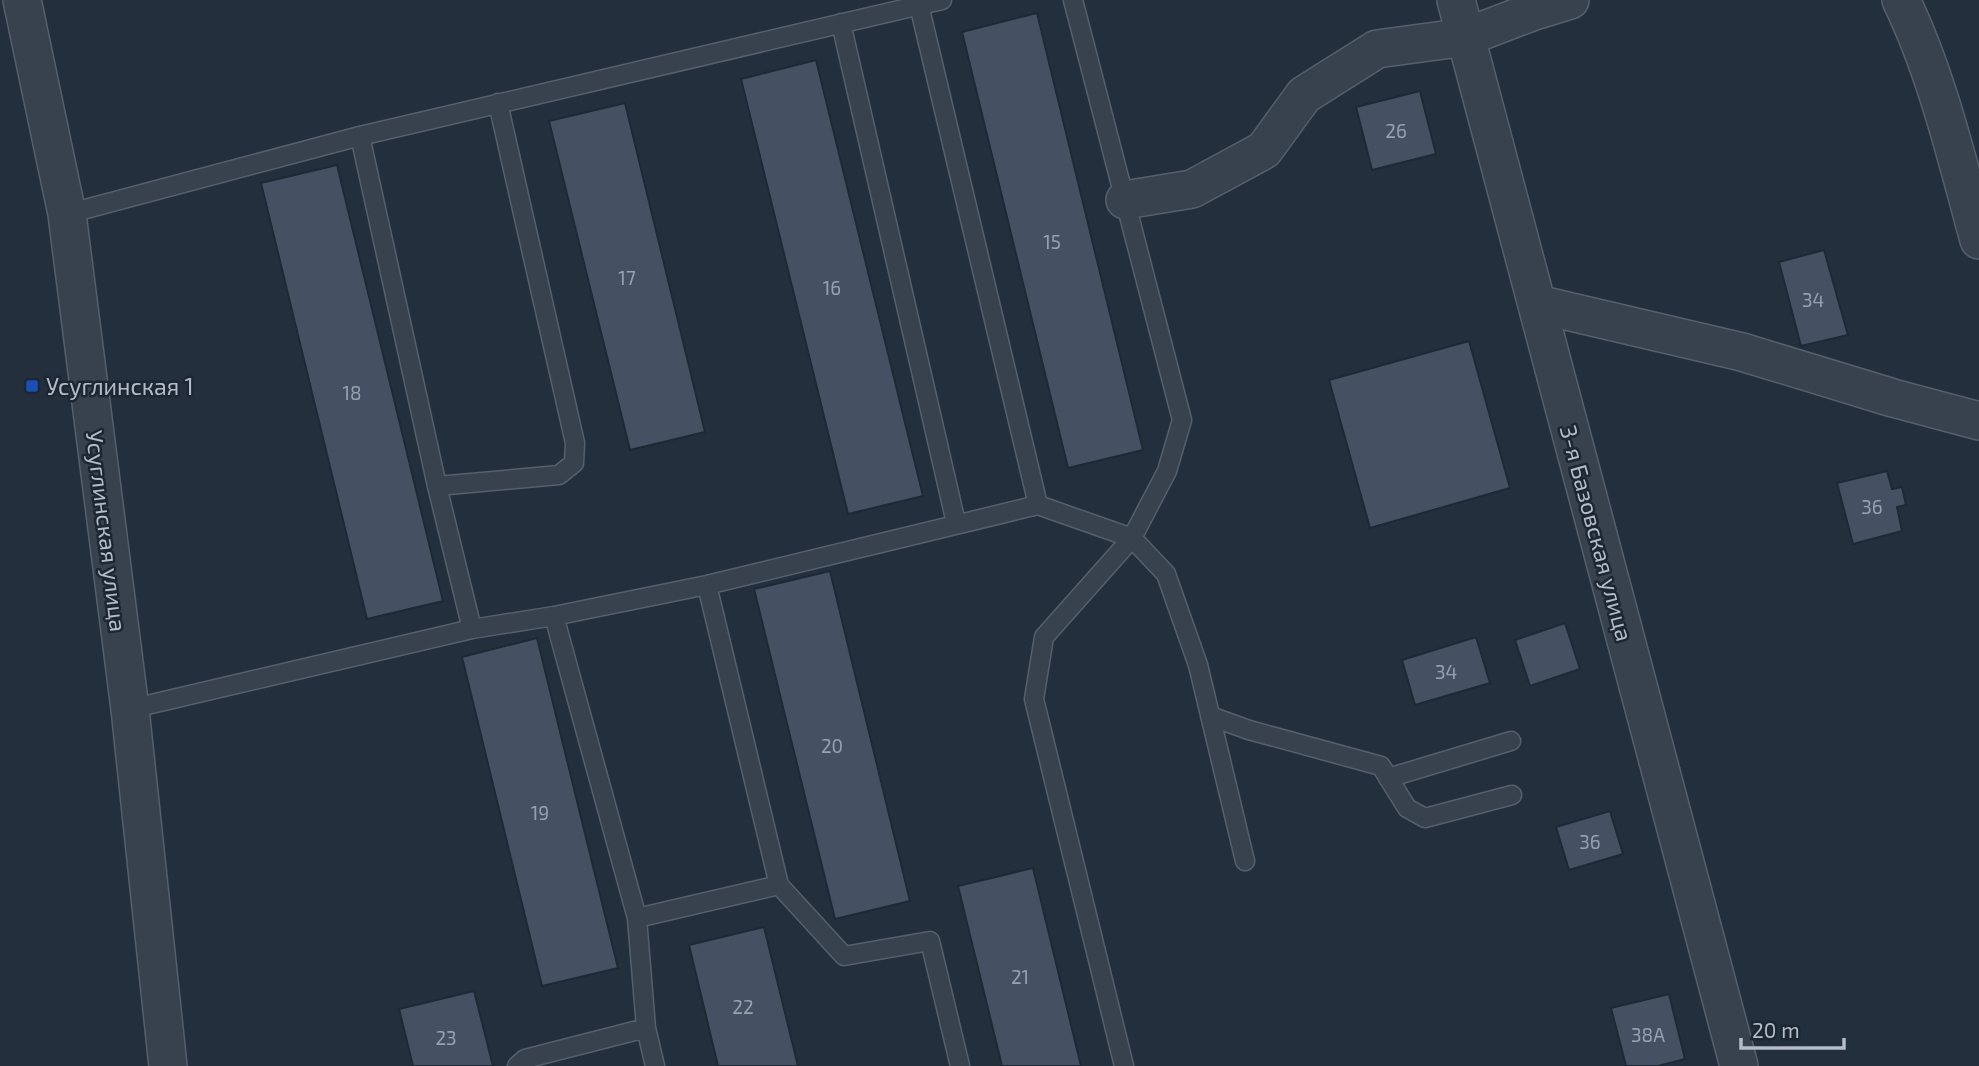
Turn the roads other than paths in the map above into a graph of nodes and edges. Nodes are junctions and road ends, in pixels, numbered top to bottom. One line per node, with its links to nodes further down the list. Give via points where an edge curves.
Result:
1 (22, 0): 13 (street, Усуглинская улица)
2 (942, 0): 7 (lane)
3 (1073, 0): 12 (lane)
4 (1456, 0): 9 (street, 3-я Базовская улица)
5 (1570, 0): 9 (street)
6 (1901, 0): 14 (street, via 1954,150)
7 (909, 5): 8 (lane); 18 (lane)
8 (841, 23): 10 (lane); 19 (lane)
9 (1466, 37): 12 (street, via 1377,49 1304,95 1264,150 1192,189); 15 (street, 3-я Базовская улица)
10 (498, 103): 11 (lane); 17 (lane, via 575,443 574,463 559,475)
11 (360, 136): 13 (lane); 17 (lane)
12 (1125, 200): 20 (lane, via 1182,420 1167,471)
13 (67, 214): 24 (street, Усуглинская улица)
14 (1979, 240)
15 (1537, 304): 16 (street, via 1742,352); 38 (street, 3-я Базовская улица)
16 (1979, 421)
17 (437, 486): 23 (lane)
18 (1038, 505): 19 (lane); 20 (lane)
19 (956, 523): 21 (lane)
20 (1132, 538): 25 (lane, via 1166,574 1198,665); 37 (lane, via 1044,637 1034,699)
21 (707, 585): 22 (lane); 30 (lane)
22 (554, 616): 23 (lane); 31 (lane)
23 (472, 629): 24 (lane)
24 (130, 709): 33 (street, Усуглинская улица)
25 (1210, 716): 27 (lane, via 1381,766); 29 (lane)
26 (1511, 741): 27 (lane)
27 (1388, 778): 28 (lane, via 1407,807 1425,818)
28 (1512, 795)
29 (1245, 861)
30 (779, 885): 31 (lane); 36 (lane, via 844,956 930,941)
31 (637, 918): 32 (lane)
32 (646, 1028): 34 (lane, via 525,1059); 35 (lane)
33 (168, 1066)
34 (517, 1066)
35 (655, 1066)
36 (960, 1066)
37 (1124, 1066)
38 (1739, 1066)

